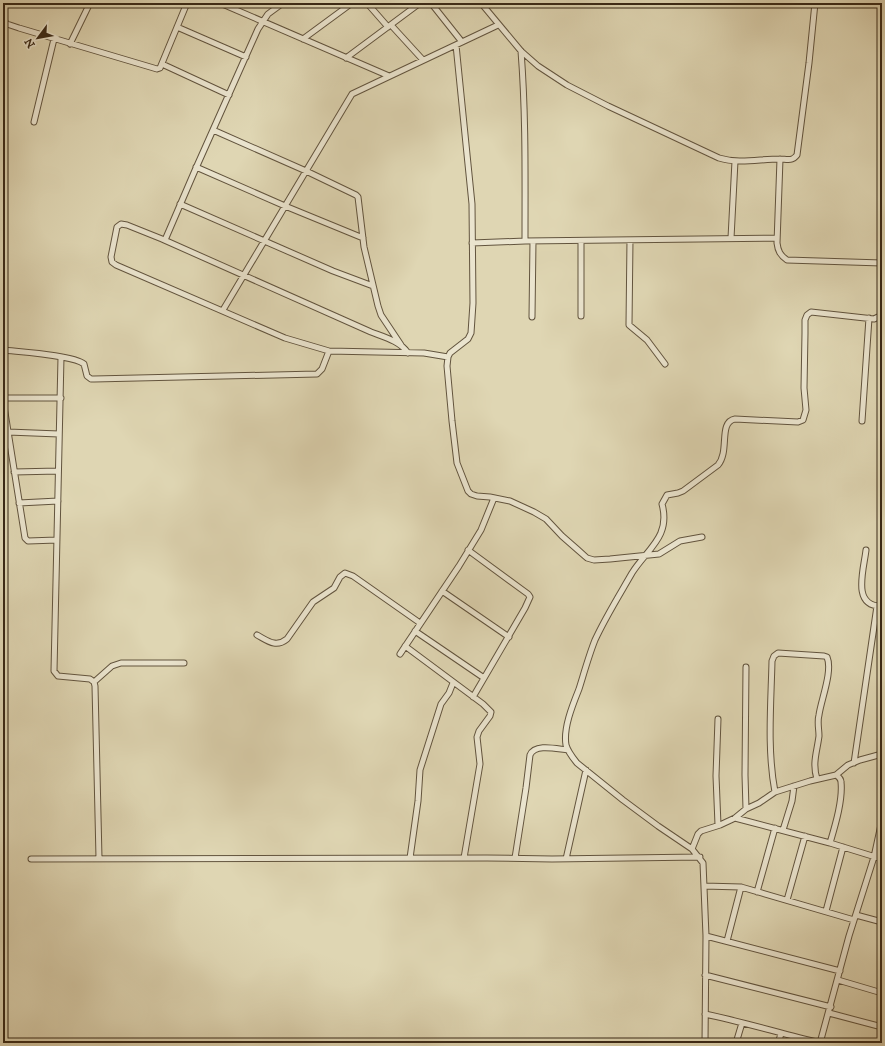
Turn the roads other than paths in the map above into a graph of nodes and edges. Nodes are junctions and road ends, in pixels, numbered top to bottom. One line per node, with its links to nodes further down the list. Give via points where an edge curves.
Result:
1 (90, 3): 19 (street)
2 (187, 3): 15 (street)
3 (220, 3): 12 (street)
4 (283, 3): 12 (street)
5 (352, 3): 17 (street)
6 (367, 3): 14 (street)
7 (420, 3): 14 (street)
8 (431, 3): 18 (street)
9 (481, 3): 13 (street)
10 (815, 3): 30 (street, via 797,155 791,159)
11 (3, 20): 16 (street, via 7,24)
12 (262, 21): 17 (street); 22 (street)
13 (498, 25): 18 (street); 21 (street)
14 (389, 26): 23 (street); 24 (street)
15 (177, 27): 22 (street); 25 (street)
16 (54, 39): 19 (street); 28 (street)
17 (303, 39): 23 (street)
18 (462, 42): 20 (street)
19 (70, 44): 25 (street, via 157,69)
20 (456, 45): 24 (street); 45 (street, via 471,196)
21 (521, 52): 31 (street, via 567,85 608,106 719,158); 42 (street, via 524,84)
22 (246, 57): 27 (street)
23 (346, 58): 26 (street)
24 (423, 60): 26 (street)
25 (162, 64): 27 (street)
26 (388, 76): 33 (street, via 352,94)
27 (229, 95): 29 (street)
28 (34, 122)
29 (213, 130): 32 (street); 33 (street)
30 (780, 159): 31 (street); 38 (street)
31 (735, 161): 37 (street)
32 (196, 167): 34 (street); 35 (street)
33 (306, 171): 35 (street); 36 (street, via 356,194)
34 (180, 204): 39 (street); 40 (street)
35 (285, 206): 36 (street); 40 (street)
36 (363, 238): 48 (street)
37 (731, 238): 38 (street); 41 (street)
38 (777, 238): 46 (street, via 778,251 787,260)
39 (165, 240): 47 (street); 50 (street, via 121,224 117,227 112,262)
40 (265, 240): 47 (street); 48 (street)
41 (630, 240): 44 (street); 60 (street, via 629,325 647,340)
42 (525, 241): 43 (street); 45 (street)
43 (533, 241): 44 (street); 52 (street)
44 (581, 241): 51 (street)
45 (472, 243): 59 (street, via 471,333)
46 (882, 263)
47 (244, 275): 50 (street); 54 (street)
48 (373, 286): 54 (street, via 381,314)
49 (882, 307): 53 (street, via 878,318)
50 (223, 310): 56 (street, via 285,338)
51 (581, 316)
52 (532, 317)
53 (868, 318): 63 (street); 75 (street, via 811,312 807,315 804,388 806,410 803,420 798,422 735,419 727,422 722,461 683,491 667,495 662,504 662,532)
54 (401, 345): 57 (street)
55 (3, 350): 58 (street)
56 (329, 351): 57 (street); 58 (street, via 322,369 317,374 94,379 87,376 83,363)
57 (408, 353): 59 (street)
58 (61, 356): 61 (street)
59 (448, 357): 68 (street, via 457,463 471,494)
60 (665, 364)
61 (61, 398): 62 (street); 65 (street)
62 (3, 399): 64 (street)
63 (862, 421)
64 (8, 432): 65 (street); 67 (street)
65 (59, 434): 66 (street)
66 (58, 471): 67 (street); 69 (street)
67 (14, 472): 70 (street)
68 (494, 498): 73 (street, via 481,530); 75 (street, via 510,501 546,519 587,558 594,560)
69 (58, 501): 70 (street); 72 (street)
70 (19, 503): 72 (street, via 27,540)
71 (702, 537): 75 (street, via 680,541 663,553)
72 (57, 540): 87 (street, via 54,671 58,676 90,679)
73 (468, 550): 76 (street); 81 (street, via 530,597)
74 (866, 550): 77 (street, via 861,591 868,602)
75 (646, 555): 93 (street, via 634,571 596,640 572,708 567,730)
76 (442, 591): 78 (street); 81 (street)
77 (879, 606): 95 (street)
78 (420, 623): 79 (street); 80 (street, via 345,573 334,588 313,602 283,643 276,644)
79 (415, 631): 82 (street); 86 (street)
80 (257, 635)
81 (508, 637): 86 (street)
82 (405, 646): 83 (street); 88 (street)
83 (400, 654)
84 (184, 663): 87 (street, via 116,664)
85 (746, 667): 101 (street)
86 (484, 678): 91 (street)
87 (94, 682): 113 (street)
88 (453, 683): 89 (street); 90 (street)
89 (462, 689): 90 (street); 91 (street)
90 (449, 693): 114 (street, via 441,704 420,770)
91 (473, 697): 115 (street, via 491,712 478,731 480,764)
92 (718, 720): 104 (street)
93 (568, 750): 96 (street); 116 (street, via 535,748 530,755)
94 (882, 754): 95 (street)
95 (854, 763): 97 (street)
96 (586, 770): 110 (street, via 652,822); 118 (street)
97 (836, 775): 98 (street); 108 (street, via 841,782 840,796)
98 (817, 779): 99 (street); 100 (street, via 814,771 815,751 829,661 824,656 778,653 772,661 771,738)
99 (794, 786): 100 (street); 106 (street)
100 (776, 792): 101 (street, via 760,803)
101 (746, 808): 102 (street)
102 (735, 818): 104 (street); 105 (street)
103 (882, 820): 112 (street)
104 (718, 826): 110 (street, via 701,831)
105 (775, 828): 106 (street); 122 (street)
106 (783, 830): 107 (street)
107 (805, 836): 108 (street); 123 (street)
108 (830, 843): 109 (street)
109 (843, 847): 112 (street); 124 (street)
110 (692, 849): 111 (street)
111 (700, 857): 118 (street); 120 (street, via 703,863)
112 (874, 857): 119 (street); 125 (street)
113 (99, 858): 114 (street); 117 (street)
114 (410, 858): 115 (street)
115 (464, 858): 116 (street)
116 (514, 858): 118 (street)
117 (31, 859)
118 (566, 859)
119 (882, 859)
120 (704, 886): 121 (street); 127 (street)
121 (741, 887): 122 (street); 128 (street)
122 (757, 892): 123 (street)
123 (787, 900): 124 (street)
124 (826, 911): 125 (street)
125 (855, 917): 126 (street); 129 (street)
126 (882, 922)
127 (706, 936): 128 (street); 130 (street)
128 (727, 941): 129 (street)
129 (840, 972): 131 (street)
130 (705, 975): 133 (street); 134 (street)
131 (838, 980): 132 (street); 133 (street)
132 (882, 993)
133 (830, 1010): 136 (street); 141 (street)
134 (705, 1014): 135 (street); 138 (street)
135 (742, 1023): 137 (street); 139 (street)
136 (882, 1027)
137 (781, 1034): 140 (street); 141 (street)
138 (705, 1043)
139 (736, 1043)
140 (778, 1043)
141 (820, 1043)

